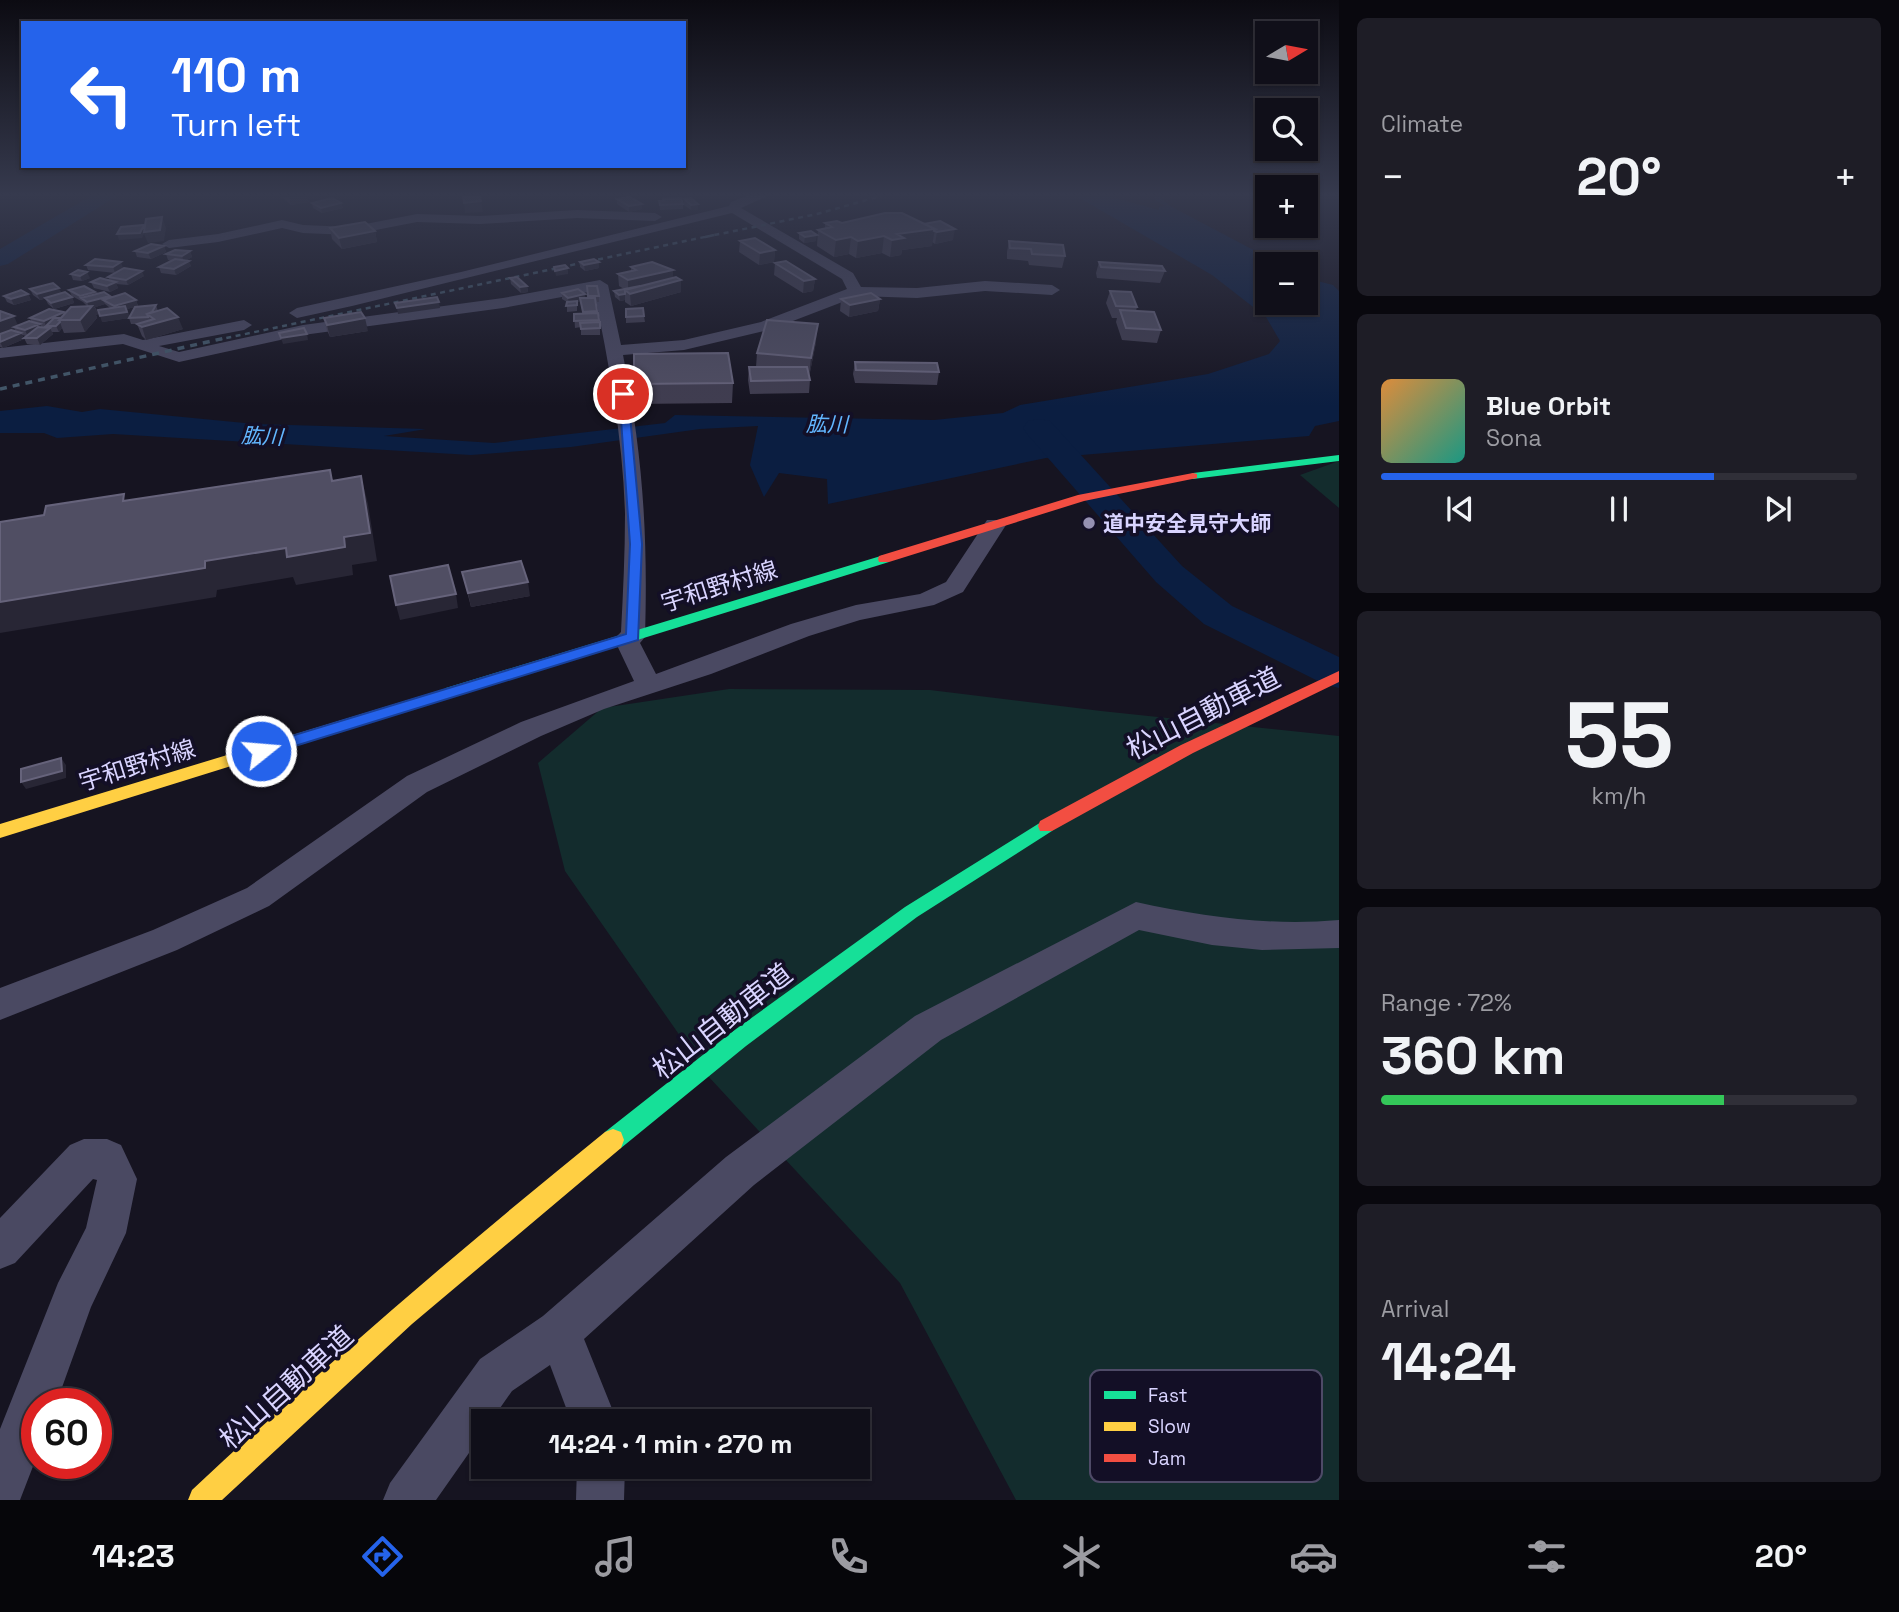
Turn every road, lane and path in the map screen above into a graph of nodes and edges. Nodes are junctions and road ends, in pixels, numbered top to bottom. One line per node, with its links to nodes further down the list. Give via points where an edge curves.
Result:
1 (503, 266): 5 (street)
2 (831, 266): 4 (street, via 848,276)
3 (1052, 290): 4 (street, via 985,286 917,293)
4 (856, 291): 6 (street, via 766,326 684,345)
5 (143, 344): 6 (street, via 179,357 303,330 600,285); 7 (street, via 108,340)
6 (615, 351): 10 (street, via 636,544)
7 (0, 353)
8 (1339, 458): 9 (main road, 宇和野村線, via 1141,483)
9 (995, 525): 10 (main road, 宇和野村線); 12 (street, via 955,587 926,600 856,613 800,630)
10 (629, 638): 12 (street); 13 (main road, 宇和野村線)
11 (1339, 676): 21 (main road, 松山自動車道, via 1164,761 1039,830 911,912 739,1039 540,1199 288,1417)
12 (649, 686): 15 (street, via 531,729 417,784 258,897 165,940)
13 (0, 831)
14 (1339, 934): 17 (street, via 1261,938 1136,916 928,1028 740,1171)
15 (0, 1004)
16 (0, 1248): 20 (street, via 84,1159 107,1159 117,1179 105,1233 73,1298)
17 (559, 1332): 18 (street); 22 (street, via 496,1375)
18 (589, 1409)
19 (601, 1479): 23 (street)
20 (0, 1490)
21 (202, 1500)
22 (407, 1500)
23 (600, 1500)

